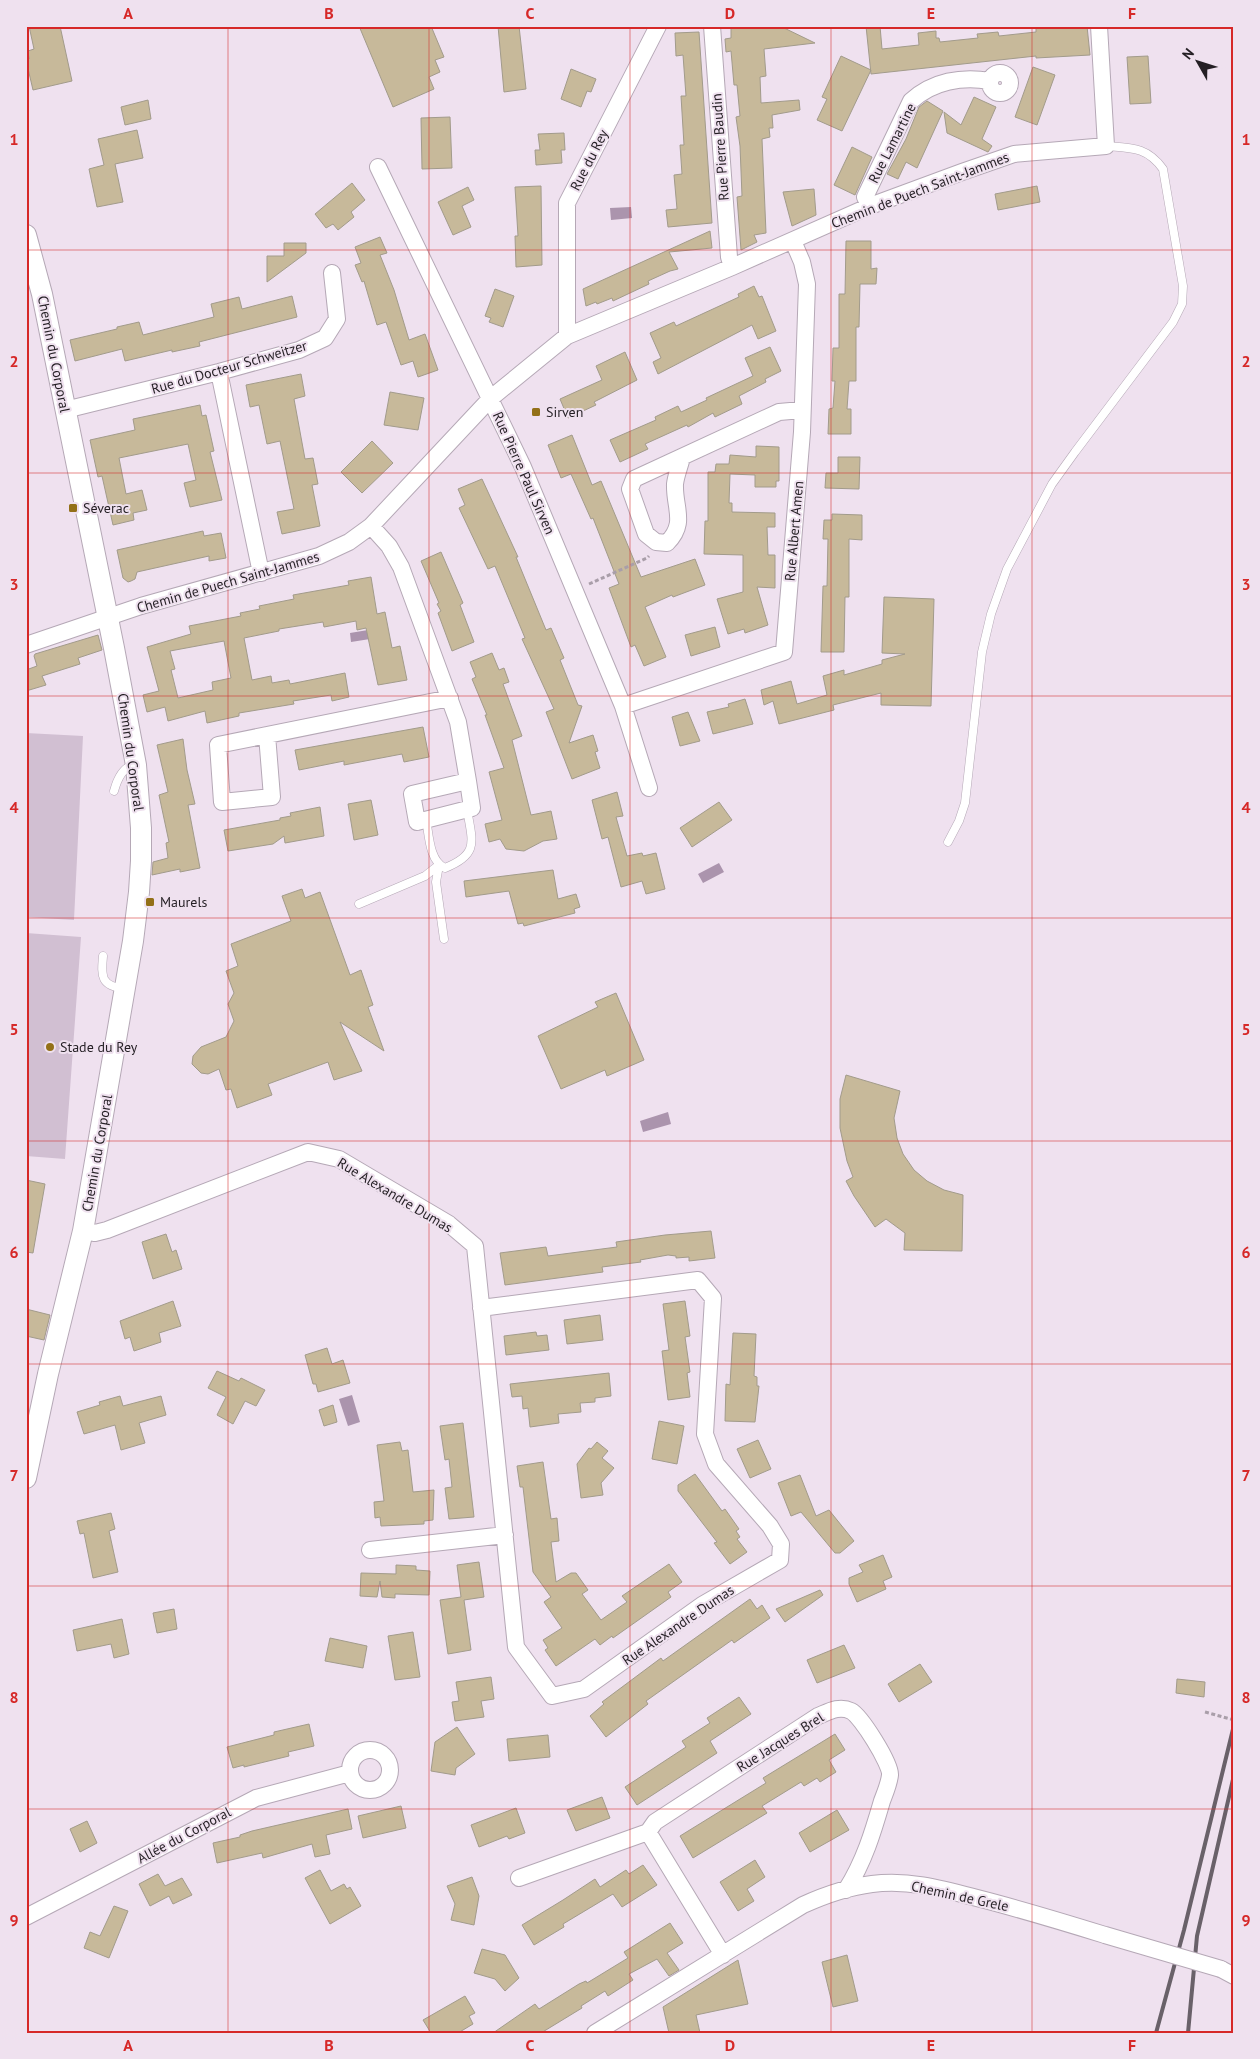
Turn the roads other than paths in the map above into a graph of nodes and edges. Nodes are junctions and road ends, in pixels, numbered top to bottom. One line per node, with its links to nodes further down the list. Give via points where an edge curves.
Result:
1 (658, 26): 12 (street, Rue du Rey, via 567,203)
2 (712, 26): 10 (street, Rue Pierre Baudin, via 728,257)
3 (1099, 26): 5 (street)
4 (990, 80): 7 (street, Rue Lamartine, via 974,78 943,83 920,93 911,101 865,197)
5 (1106, 146): 7 (street, Chemin de Puech Saint-Jammes, via 1014,154); 31 (lane, Chemin de Puech Saint-Jammes, via 1135,148 1156,159 1163,169 1183,286 1182,304 1173,322 1052,484 1008,568 991,614 982,652 965,803)
6 (378, 168): 14 (street, Rue Pierre Paul Sirven)
7 (870, 206): 9 (street, Chemin de Puech Saint-Jammes)
8 (26, 235): 15 (street, Chemin du Corporal, via 42,294)
9 (792, 242): 10 (street, Chemin de Puech Saint-Jammes); 16 (street, Rue Albert Amen, via 802,262 806,284)
10 (732, 267): 12 (street, Chemin de Puech Saint-Jammes)
11 (332, 273): 13 (street, Rue du Docteur Schweitzer, via 337,319 326,338 299,350)
12 (567, 336): 14 (street, Chemin de Puech Saint-Jammes)
13 (219, 372): 15 (street, Rue du Docteur Schweitzer); 19 (street)
14 (491, 398): 18 (street, Chemin de Puech Saint-Jammes); 23 (street, Rue Pierre Paul Sirven)
15 (65, 410): 20 (street, Chemin du Corporal)
16 (802, 410): 17 (street, via 779,412); 23 (street, Rue Albert Amen, via 784,652)
17 (682, 457): 17 (street, via 634,478 630,489 646,534 656,542 667,543 676,535 675,483)
18 (371, 526): 19 (street, Chemin de Puech Saint-Jammes, via 349,542 319,556); 22 (street, via 389,546 401,567)
19 (261, 573): 20 (street, Chemin de Puech Saint-Jammes)
20 (109, 618): 21 (street, Chemin de Puech Saint-Jammes); 25 (street, Chemin du Corporal)
21 (26, 645)
22 (450, 698): 24 (street); 26 (street, via 458,722)
23 (624, 706): 27 (street, Rue Pierre Paul Sirven)
24 (267, 735): 24 (street, via 218,744 222,802 272,797)
25 (136, 765): 28 (lane, via 129,766 122,773); 36 (street, Chemin du Corporal, via 141,828 139,892)
26 (468, 781): 29 (street, via 472,808); 30 (street, via 412,794 417,822)
27 (649, 788)
28 (114, 791)
29 (466, 809): 30 (street); 32 (lane, via 472,843 468,854 460,862 445,868)
30 (426, 819): 32 (lane, via 434,858)
31 (948, 842)
32 (439, 865): 33 (lane, via 425,876); 34 (lane, via 436,882)
33 (359, 904)
34 (444, 939)
35 (103, 956): 36 (lane, via 105,982 114,988)
36 (125, 989): 37 (street, Chemin du Corporal)
37 (83, 1231): 38 (street, Rue Alexandre Dumas, via 107,1230 308,1152 339,1159 449,1224 475,1246); 39 (street, Chemin du Corporal)
38 (481, 1308): 40 (street, Rue Alexandre Dumas); 40 (street, Rue Alexandre Dumas, via 698,1280 713,1298 705,1434 716,1464 770,1526 781,1544 780,1560 702,1605 584,1690 552,1696 516,1647)
39 (26, 1478)
40 (505, 1535): 41 (street)
41 (370, 1550)
42 (350, 1773): 46 (street, Allée du Corporal, via 256,1798)
43 (648, 1832): 44 (street, Rue Jacques Brel); 45 (street, Rue Jacques Brel, via 655,1822 818,1716 839,1708 851,1711 860,1719 886,1761 890,1776 872,1838); 47 (street)
44 (519, 1878)
45 (846, 1890): 47 (street, Chemin de Grele, via 803,1905); 48 (street, Chemin de Grele, bridge, via 873,1884 922,1885 1001,1904)
46 (26, 1917)
47 (723, 1954): 49 (street, Chemin de Grele)
48 (1227, 1973)
49 (595, 2033)

